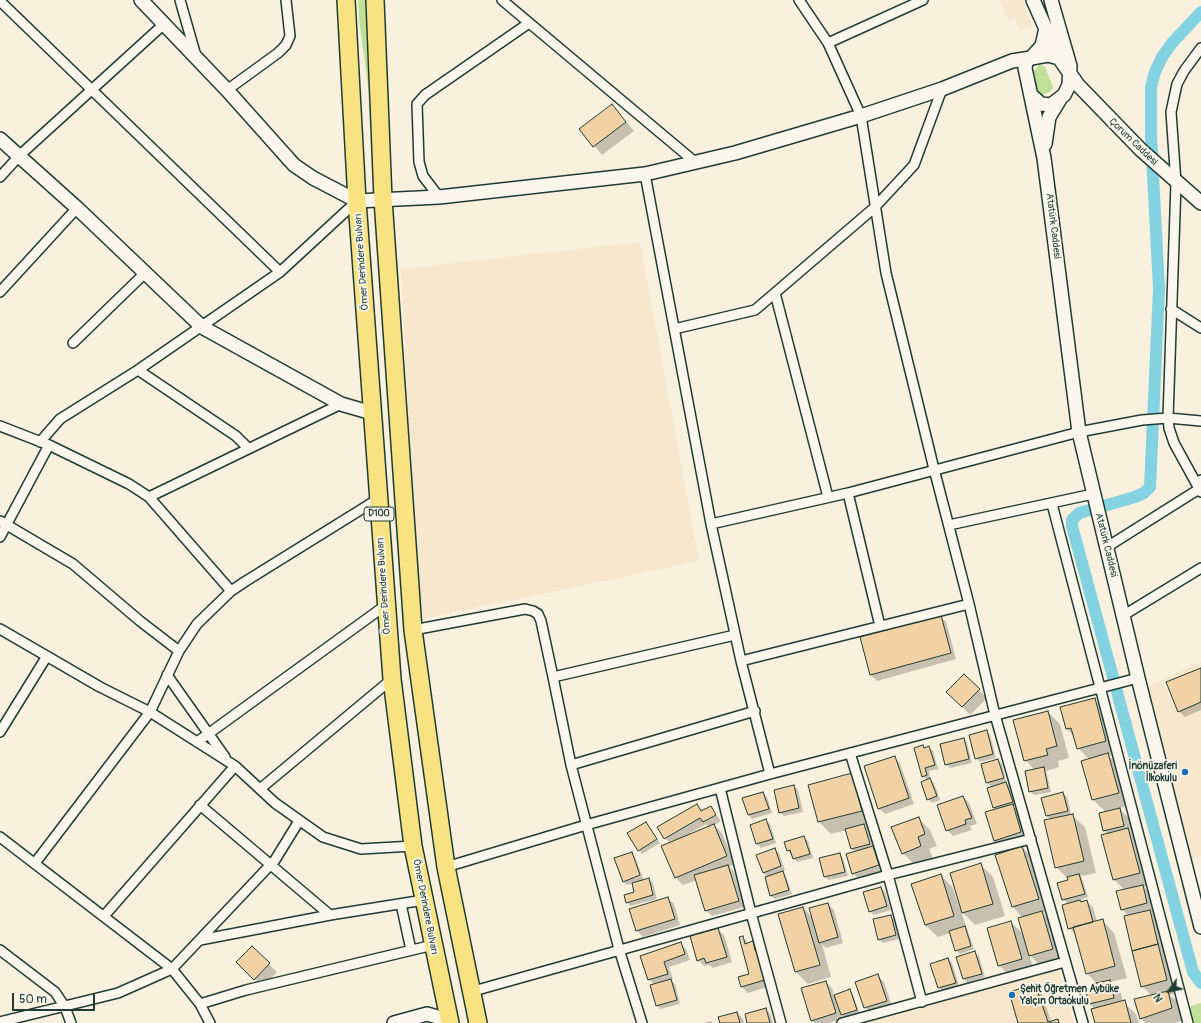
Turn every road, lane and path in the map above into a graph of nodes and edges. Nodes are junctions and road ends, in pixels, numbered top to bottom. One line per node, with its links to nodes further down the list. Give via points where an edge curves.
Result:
1 (141, 0): 13 (street)
2 (180, 0): 17 (street)
3 (286, 0): 22 (street, via 290,36 286,45)
4 (346, 0): 37 (highway, Ömer Derindere Bulvarı / D100)
5 (376, 0): 36 (highway, D100)
6 (502, 0): 12 (street)
7 (799, 0): 15 (street)
8 (923, 0): 15 (street)
9 (1033, 0): 14 (street, Çorum Caddesi)
10 (1050, 0): 20 (street, Çorum Caddesi)
11 (0, 1): 23 (street)
12 (530, 23): 31 (street); 35 (street, via 425,95 417,104 419,162 423,176)
13 (164, 24): 17 (street); 23 (street)
14 (1046, 28): 18 (street, Çorum Caddesi); 19 (street, via 1042,46)
15 (828, 43): 27 (street)
16 (1201, 48): 34 (street, via 1184,70 1173,96 1171,120)
17 (197, 58): 22 (street)
18 (1059, 58): 19 (street, via 1048,55); 20 (street, Çorum Caddesi)
19 (1028, 63): 21 (street, via 1012,61); 24 (street)
20 (1070, 75): 25 (street, Çorum Caddesi); 26 (street, via 1069,88)
21 (942, 89): 27 (street); 40 (street, via 914,165)
22 (227, 90): 37 (street, via 294,165 313,178)
23 (92, 91): 29 (street); 41 (street)
24 (1031, 95): 26 (street, via 1044,105 1053,104); 30 (street)
25 (1086, 95): 26 (street, via 1074,92); 34 (street, Çorum Caddesi)
26 (1062, 97): 30 (street, via 1051,112 1048,122)
27 (861, 116): 31 (street, via 735,153); 40 (street)
28 (0, 139): 29 (street)
29 (20, 155): 33 (street); 39 (street)
30 (1044, 158): 56 (street, Atatürk Caddesi)
31 (695, 162): 32 (street)
32 (645, 174): 35 (street); 48 (street)
33 (0, 177)
34 (1176, 183): 38 (street, Çorum Caddesi); 45 (street)
35 (438, 197): 36 (street)
36 (383, 199): 37 (street); 80 (highway, D100)
37 (358, 201): 41 (street); 52 (highway, Ömer Derindere Bulvarı / D100)
38 (1201, 203)
39 (77, 208): 42 (street); 43 (street)
40 (874, 208): 44 (street); 60 (street, via 886,273)
41 (280, 272): 46 (street)
42 (145, 273): 46 (street); 49 (street)
43 (0, 292)
44 (775, 293): 48 (street, via 755,310); 65 (street)
45 (1171, 309): 47 (street); 53 (street)
46 (202, 327): 50 (street); 51 (street)
47 (1201, 328)
48 (674, 329): 69 (street)
49 (74, 343)
50 (138, 370): 57 (street, via 60,419); 59 (street, via 236,436)
51 (341, 404): 52 (street); 59 (street)
52 (372, 413): 66 (highway, Ömer Derindere Bulvarı / D100)
53 (1168, 418): 54 (street); 56 (street, via 1142,420); 61 (street, via 1174,443)
54 (1201, 421)
55 (0, 426): 57 (street)
56 (1079, 432): 60 (street); 63 (street, Atatürk Caddesi)
57 (40, 442): 58 (street)
58 (49, 445): 64 (street, via 129,484); 68 (street)
59 (248, 448): 64 (street)
60 (934, 469): 62 (street); 70 (street)
61 (1200, 487): 72 (street)
62 (848, 493): 65 (street); 78 (street)
63 (1093, 494): 67 (street); 72 (street, Atatürk Caddesi)
64 (149, 497): 74 (street)
65 (828, 497): 69 (street)
66 (378, 499): 74 (street); 76 (highway, Ömer Derindere Bulvarı / D100)
67 (1052, 504): 70 (street); 89 (street)
68 (4, 523): 71 (street); 82 (street, via 73,564)
69 (711, 524): 81 (street)
70 (949, 525): 75 (street)
71 (0, 537)
72 (1107, 547): 77 (street, Atatürk Caddesi)
73 (1201, 568): 77 (street)
74 (231, 591): 82 (street, via 196,624)
75 (969, 604): 78 (street); 92 (street)
76 (386, 605): 88 (highway, Ömer Derindere Bulvarı / D100); 94 (street)
77 (1124, 615): 87 (street, Atatürk Caddesi)
78 (880, 626): 84 (street)
79 (0, 629): 83 (street)
80 (413, 630): 86 (street, via 533,610 541,621); 110 (highway, D100)
81 (735, 635): 84 (street); 86 (street)
82 (179, 651): 85 (street)
83 (47, 656): 91 (street); 93 (street)
84 (741, 661): 90 (street)
85 (167, 675): 91 (street); 94 (street)
86 (552, 676): 98 (street)
87 (1138, 678): 89 (street); 117 (street, Atatürk Caddesi)
88 (392, 679): 101 (street); 107 (highway, Ömer Derindere Bulvarı / D100)
89 (1100, 688): 92 (street); 142 (street)
90 (755, 711): 98 (street); 99 (street)
91 (150, 712): 95 (street); 108 (street)
92 (994, 715): 96 (street); 106 (street)
93 (0, 732)
94 (208, 733): 95 (street); 97 (street)
95 (197, 742): 97 (street)
96 (850, 753): 99 (street); 111 (street)
97 (231, 764): 101 (street); 102 (street)
98 (571, 765): 104 (street)
99 (770, 774): 100 (street)
100 (720, 788): 104 (street); 114 (street)
101 (260, 789): 103 (street)
102 (200, 805): 109 (street); 116 (street)
103 (299, 820): 107 (street, via 323,838 361,849); 109 (street)
104 (586, 825): 110 (street); 120 (street)
105 (0, 837): 108 (street)
106 (1031, 839): 111 (street); 123 (street)
107 (413, 846): 112 (highway, Ömer Derindere Bulvarı / D100)
108 (35, 863): 116 (street)
109 (270, 865): 115 (street); 118 (street)
110 (446, 867): 126 (highway, D100)
111 (888, 875): 114 (street); 127 (street)
112 (424, 900): 113 (street); 119 (highway, Ömer Derindere Bulvarı / D100)
113 (401, 904): 115 (street); 122 (street)
114 (751, 914): 120 (street); 139 (street)
115 (330, 915): 118 (street)
116 (104, 916): 124 (street)
117 (1201, 927)
118 (200, 940): 124 (street)
119 (433, 945): 122 (street); 125 (highway, Ömer Derindere Bulvarı / D100)
120 (619, 949): 126 (street); 138 (street)
121 (0, 950): 129 (street, via 55,992)
122 (411, 950): 128 (street, via 246,990)
123 (1065, 962): 127 (street); 141 (street)
124 (172, 969): 128 (street); 129 (street, via 118,993)
125 (442, 991): 130 (street, via 437,1005); 136 (highway, Ömer Derindere Bulvarı / D100)
126 (470, 992): 137 (highway, D100)
127 (922, 1002): 140 (street)
128 (200, 1004): 133 (street)
129 (65, 1007): 131 (street); 132 (street)
130 (427, 1014): 134 (street); 135 (street, via 441,1018)
131 (0, 1022)
132 (71, 1023)
133 (210, 1023)
134 (394, 1023)
135 (447, 1023)
136 (450, 1023)
137 (478, 1023)
138 (642, 1023)
139 (781, 1023)
140 (842, 1023)
141 (1082, 1023)
142 (1188, 1023)

